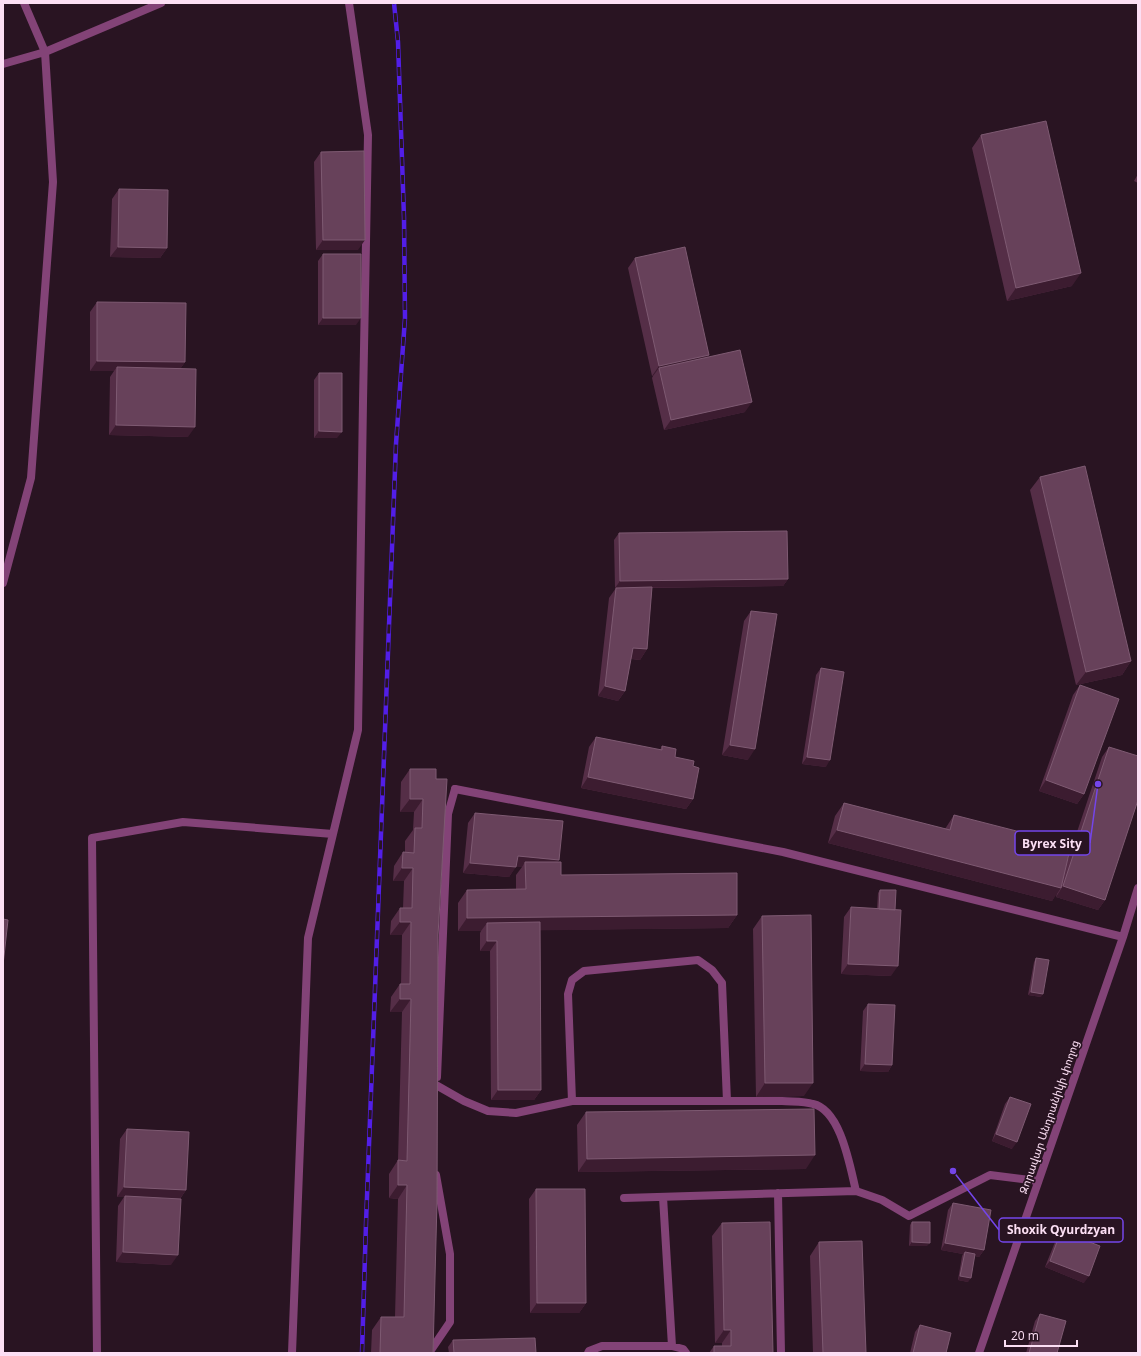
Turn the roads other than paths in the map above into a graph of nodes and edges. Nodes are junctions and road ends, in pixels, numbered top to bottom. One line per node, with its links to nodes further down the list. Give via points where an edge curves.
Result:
1 (24, 3): 4 (street)
2 (161, 3): 4 (street)
3 (349, 3): 7 (street, via 368,135 358,730)
4 (45, 52): 5 (street); 6 (street, via 53,182 31,478)
5 (3, 64)
6 (3, 583)
7 (333, 834): 19 (street, via 183,822 92,838); 20 (street, via 308,938)
8 (1137, 892): 9 (street, Զորավար Անդրանիկի փողոց)
9 (1123, 937): 10 (street, via 783,852 455,789 448,814 436,1089 488,1111 516,1112); 13 (street, Զորավար Անդրանիկի փողոց)
10 (572, 1101): 11 (street); 11 (street, via 568,994 572,980 584,971 698,960 712,970 722,983)
11 (727, 1101): 14 (street, via 814,1104 826,1111 834,1122 843,1144)
12 (436, 1163): 21 (street, via 436,1178 450,1254 450,1322)
13 (1038, 1181): 14 (street, via 990,1175 909,1216 882,1200); 25 (street, Զորավար Անդրանիկի փողոց)
14 (856, 1191): 15 (street)
15 (778, 1193): 16 (street); 24 (street)
16 (663, 1197): 17 (street); 18 (street)
17 (624, 1198)
18 (672, 1346): 22 (street, via 602,1346); 23 (street, via 683,1349)
19 (97, 1353)
20 (292, 1353)
21 (431, 1353)
22 (588, 1353)
23 (686, 1353)
24 (781, 1353)
25 (979, 1353)

